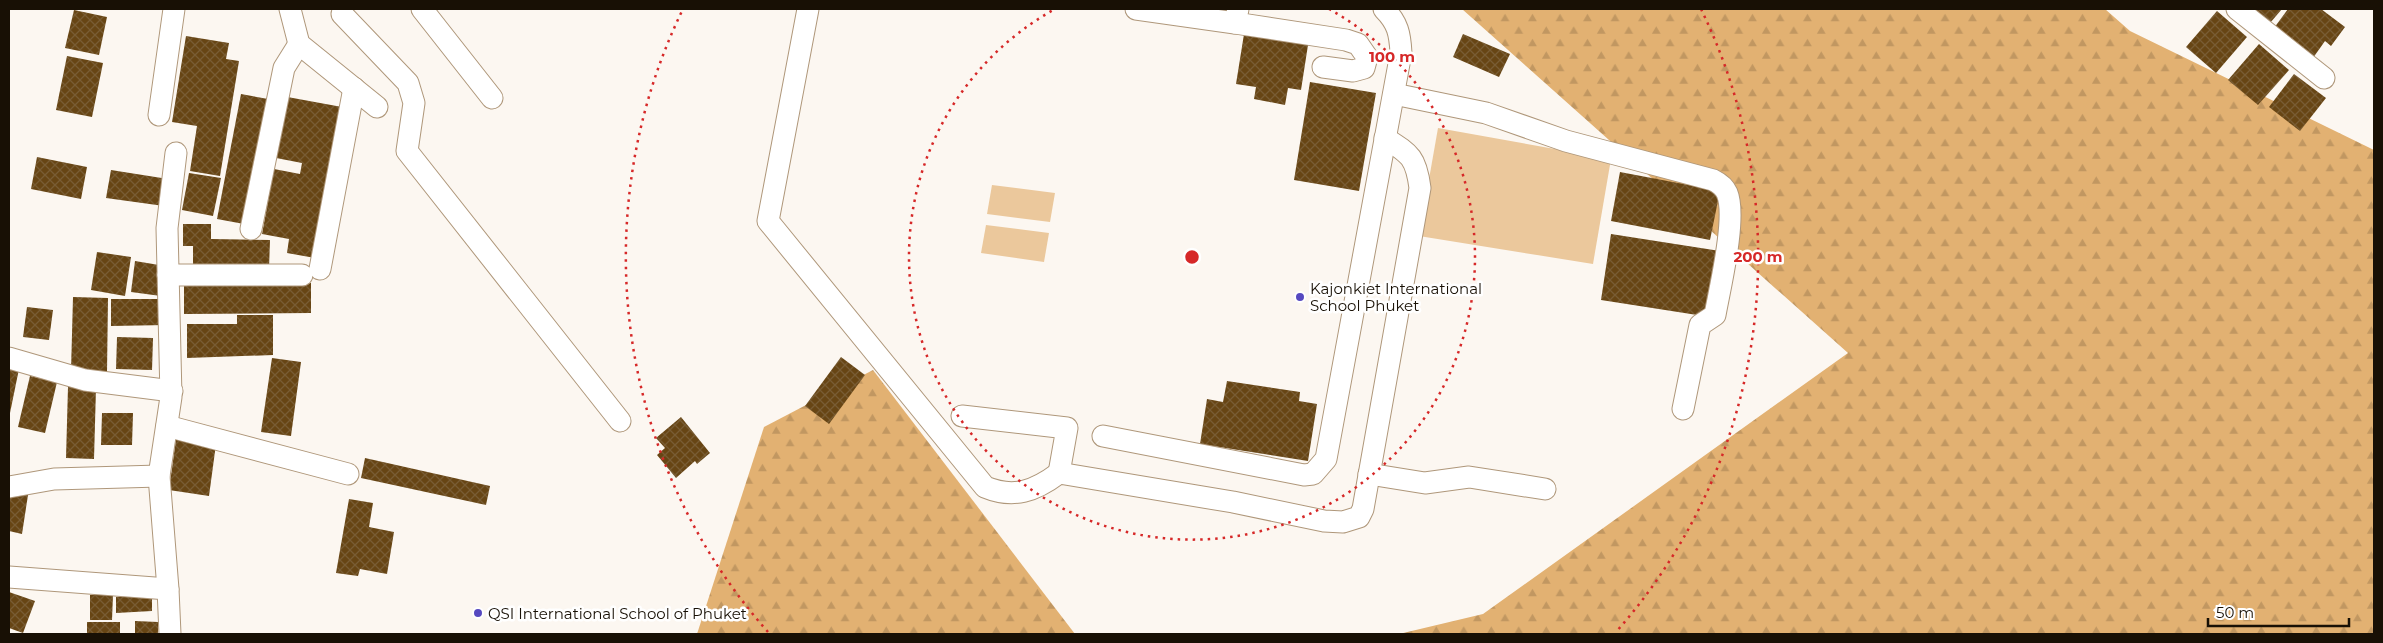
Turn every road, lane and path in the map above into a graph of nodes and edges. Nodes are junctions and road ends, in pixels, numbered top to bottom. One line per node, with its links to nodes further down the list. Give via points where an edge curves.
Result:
1 (174, 9): 17 (street)
2 (290, 9): 10 (street)
3 (422, 9): 15 (street)
4 (808, 9): 29 (street, via 768,221 985,487 996,492 1027,491 1042,486)
5 (1136, 9): 9 (street)
6 (1384, 9): 14 (street, via 1400,34 1401,53)
7 (2236, 9): 12 (street)
8 (343, 10): 26 (street, via 408,83 414,103 407,151)
9 (1237, 16): 11 (street, via 1346,40 1358,44 1367,58 1364,68 1353,71)
10 (299, 44): 13 (street); 20 (street, via 284,68)
11 (1323, 67)
12 (2324, 78)
13 (354, 88): 16 (street); 21 (street, via 311,272)
14 (1394, 94): 18 (street); 24 (street, via 1486,113 1566,141 1722,185 1727,193 1730,216 1715,315 1700,325)
15 (492, 98)
16 (377, 107)
17 (160, 115)
18 (1385, 138): 28 (street, via 1326,459 1320,468 1313,474 1298,474); 31 (street, via 1409,154 1418,170 1420,188)
19 (176, 153): 21 (street, via 166,228)
20 (251, 229)
21 (168, 275): 23 (street)
22 (9, 358): 23 (street, via 85,380)
23 (172, 391): 27 (street)
24 (1682, 409)
25 (962, 416): 29 (street, via 1067,428)
26 (620, 421)
27 (167, 426): 30 (street); 32 (street)
28 (1103, 436)
29 (1059, 473): 31 (street, via 1343,522 1359,517)
30 (348, 474)
31 (1369, 474): 34 (street, via 1425,483 1469,477)
32 (159, 476): 33 (street, via 54,479); 36 (street)
33 (9, 487)
34 (1545, 489)
35 (9, 578): 36 (street)
36 (168, 589): 37 (street)
37 (170, 634)

